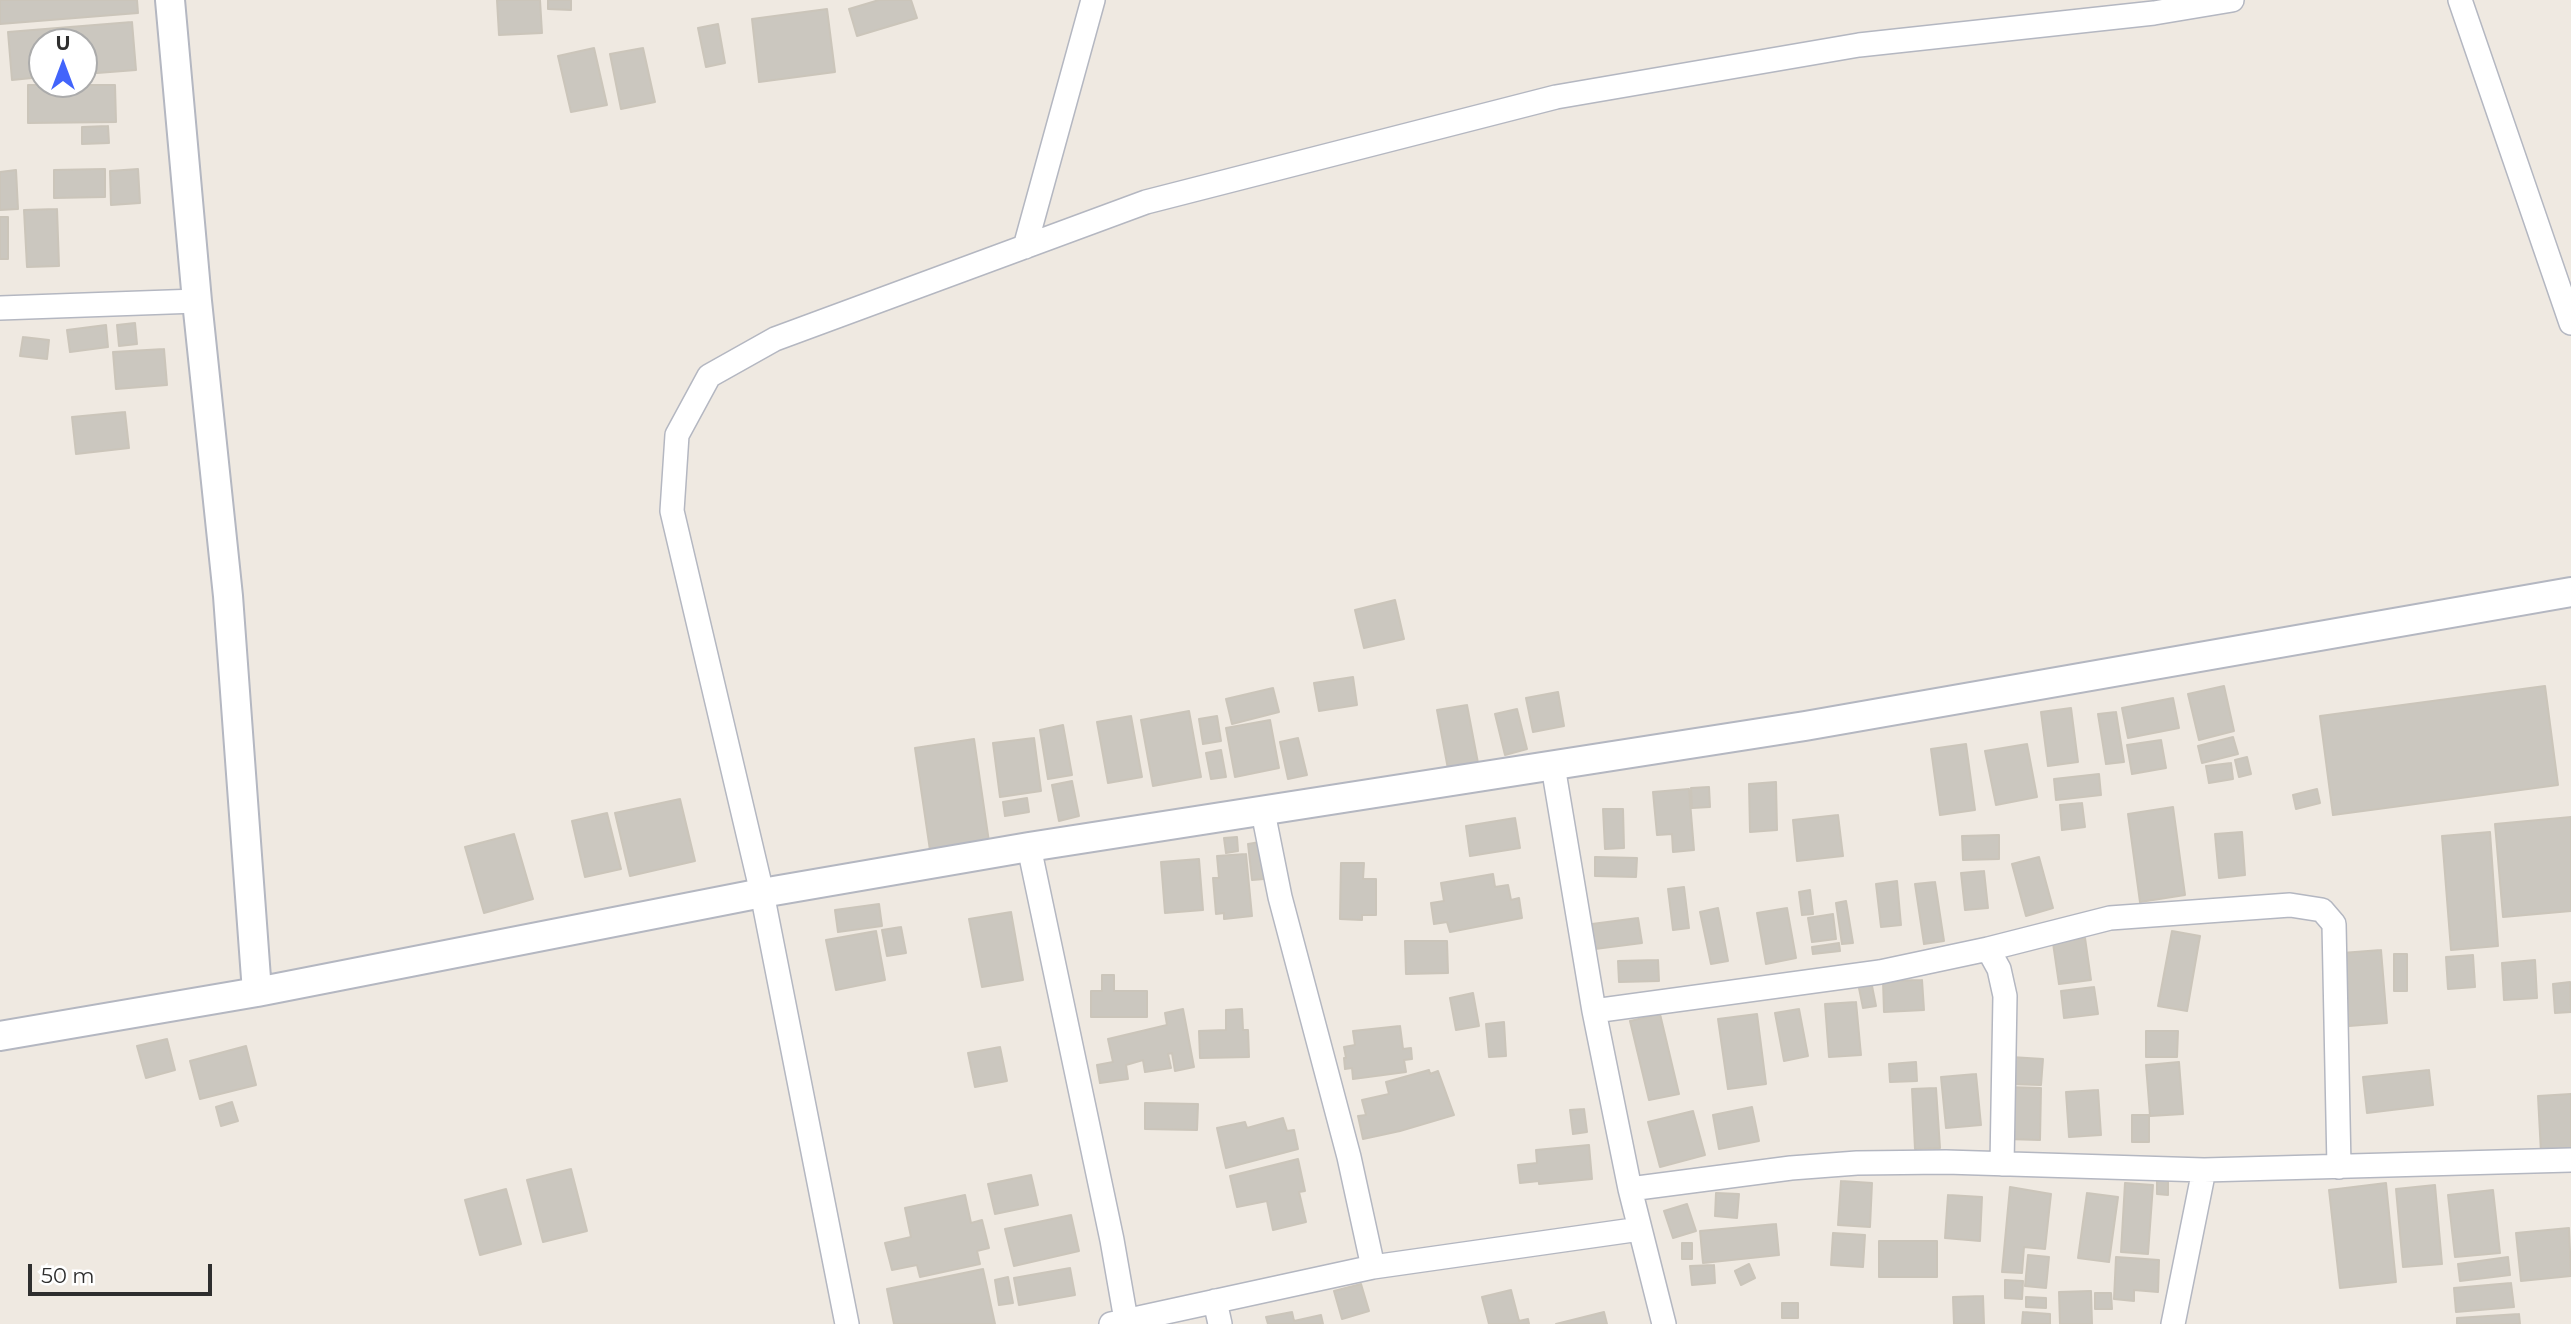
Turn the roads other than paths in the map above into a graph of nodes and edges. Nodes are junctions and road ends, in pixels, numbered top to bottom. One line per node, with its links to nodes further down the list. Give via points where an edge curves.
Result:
1 (170, 0): 6 (street)
2 (1093, 0): 5 (street)
3 (2232, 0): 5 (street, via 2154,13 1858,45 1556,97 1146,202)
4 (2460, 0): 8 (street)
5 (1025, 247): 13 (street, via 775,339 709,376 677,435 672,511)
6 (197, 301): 7 (street); 15 (street, via 228,596)
7 (0, 308)
8 (2571, 323)
9 (2571, 592): 10 (street)
10 (1553, 766): 11 (street); 16 (street)
11 (1263, 812): 12 (street); 24 (street)
12 (1029, 847): 13 (street); 26 (street, via 1109,1226)
13 (762, 893): 15 (street); 27 (street)
14 (1988, 949): 16 (street, via 1880,972); 19 (street, via 2006,996); 20 (street, via 2110,918 2290,905 2322,910 2334,924)
15 (257, 992): 17 (street)
16 (1594, 1011): 22 (street)
17 (0, 1037)
18 (2571, 1160): 20 (street)
19 (2002, 1164): 21 (street); 22 (street, via 1857,1163)
20 (2339, 1167): 21 (street)
21 (2204, 1170): 30 (street)
22 (1630, 1189): 23 (street)
23 (1640, 1229): 24 (street); 29 (street)
24 (1373, 1267): 25 (street)
25 (1215, 1301): 26 (street); 28 (street)
26 (1119, 1322)
27 (848, 1324)
28 (1220, 1324)
29 (1664, 1324)
30 (2173, 1324)

